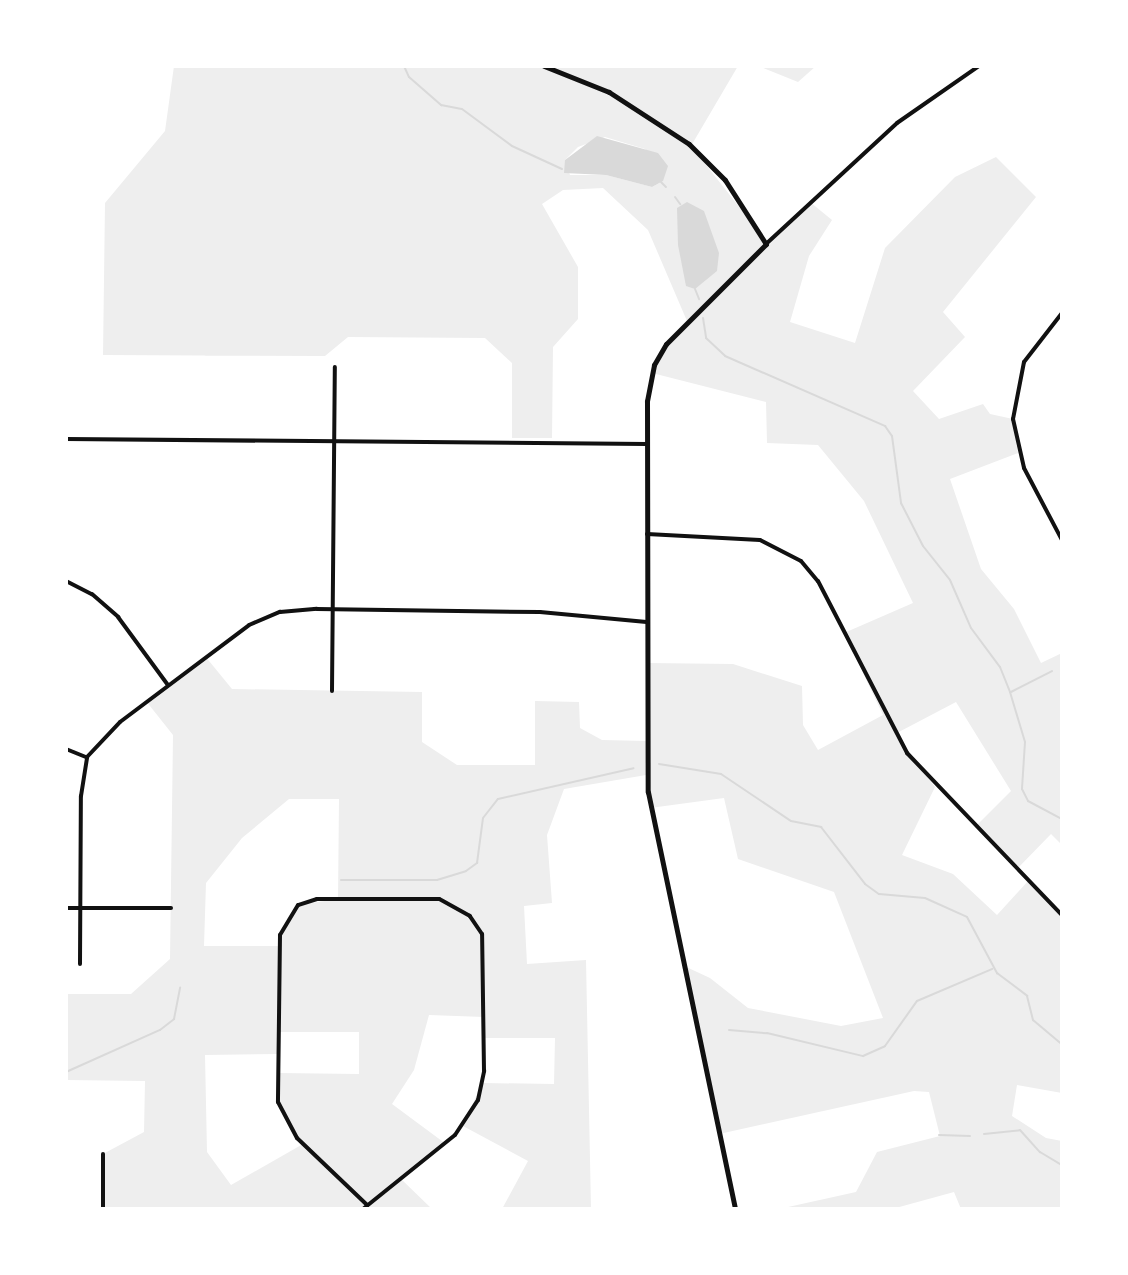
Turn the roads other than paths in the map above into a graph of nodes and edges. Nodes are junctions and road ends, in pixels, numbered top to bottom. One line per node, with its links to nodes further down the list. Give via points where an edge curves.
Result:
1 (544, 66): 3 (street, via 609,92 689,144 725,180)
2 (979, 66): 3 (street, via 897,123)
3 (766, 244): 8 (street, via 659,354 649,385)
4 (1062, 313): 10 (street, via 1024,362 1013,419 1024,468)
5 (335, 367): 7 (street)
6 (66, 439): 7 (street)
7 (334, 442): 8 (street); 12 (street)
8 (647, 444): 9 (street)
9 (647, 534): 13 (street); 21 (street, via 760,540 801,561 818,581 907,753)
10 (1062, 540)
11 (66, 581): 14 (street, via 92,594 118,617)
12 (333, 610): 13 (street, via 540,612); 14 (street, via 289,611 259,619); 15 (street)
13 (647, 622): 26 (street, via 650,808)
14 (168, 685): 17 (street, via 97,742)
15 (332, 691)
16 (66, 749): 17 (street)
17 (87, 757): 19 (street, via 81,796)
18 (66, 908): 19 (street)
19 (81, 908): 20 (street); 22 (street)
20 (171, 908)
21 (1062, 915)
22 (80, 964)
23 (103, 1154): 25 (street)
24 (365, 1207): 24 (street, via 455,1135 478,1100 484,1071 482,934 470,916 439,899 317,899 298,905 280,935 278,1102 297,1138)
25 (103, 1209)
26 (735, 1209)

